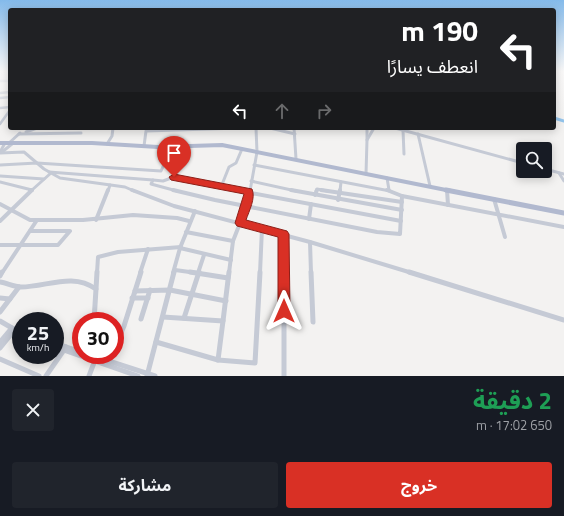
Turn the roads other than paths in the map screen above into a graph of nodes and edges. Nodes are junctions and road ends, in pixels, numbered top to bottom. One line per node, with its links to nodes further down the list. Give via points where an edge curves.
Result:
1 (2, 93): 2 (street)
2 (0, 98)
3 (8, 111): 4 (street)
4 (0, 124)
5 (22, 130): 17 (street)
6 (30, 130): 17 (street)
7 (51, 130): 18 (street)
8 (113, 130): 25 (street)
9 (177, 130): 26 (street, via 146,131)
10 (256, 130): 29 (street)
11 (278, 130): 21 (street)
12 (294, 130): 21 (street)
13 (367, 130): 23 (street)
14 (368, 130): 20 (street)
15 (373, 130): 20 (street)
16 (403, 130): 22 (street); 30 (street)
17 (20, 133): 18 (street); 24 (street)
18 (52, 133): 19 (street)
19 (81, 133)
20 (372, 133): 23 (street)
21 (295, 134): 32 (street)
22 (418, 134): 33 (street); 51 (street)
23 (367, 140): 40 (street)
24 (7, 143): 25 (main road); 28 (street); 28 (street)
25 (108, 144): 26 (main road)
26 (144, 146): 27 (main road, via 216,145)
27 (242, 149): 29 (main road); 52 (street, via 236,162 229,167)
28 (1, 152): 34 (street, via 24,152)
29 (257, 152): 32 (main road); 36 (street)
30 (404, 154)
31 (166, 160): 34 (street, via 161,171)
32 (296, 160): 40 (main road)
33 (516, 161)
34 (37, 162): 35 (street); 38 (street)
35 (0, 164)
36 (254, 165): 46 (street); 49 (street)
37 (552, 171): 39 (street)
38 (50, 172): 44 (street); 45 (street); 50 (street, via 60,178)
39 (559, 173): 41 (street); 47 (street)
40 (366, 174): 43 (main road)
41 (564, 174)
42 (0, 176): 44 (street)
43 (387, 178): 51 (main road); 54 (street)
44 (44, 180): 53 (street)
45 (153, 180): 52 (street, via 163,181 174,177); 64 (street, via 151,184)
46 (251, 181): 56 (street); 58 (street)
47 (564, 181)
48 (0, 182): 53 (street)
49 (341, 182): 54 (street); 57 (street)
50 (110, 185): 69 (street, via 125,187 174,206); 74 (street)
51 (430, 186): 55 (main road)
52 (221, 187): 56 (street)
53 (32, 190): 67 (street)
54 (389, 190): 59 (street)
55 (447, 190): 60 (main road); 65 (street)
56 (249, 191): 63 (street); 64 (street)
57 (339, 192): 58 (street, via 317,189); 61 (street); 62 (street)
58 (315, 195): 61 (street)
59 (402, 196): 62 (street); 65 (street)
60 (494, 199): 70 (main road); 71 (street)
61 (338, 200): 68 (street)
62 (402, 202): 68 (street)
63 (311, 204): 72 (street); 76 (street)
64 (247, 205): 72 (street); 78 (street)
65 (448, 205): 71 (street)
66 (1, 206): 67 (street)
67 (10, 210): 73 (street, via 20,216); 77 (street)
68 (402, 210): 76 (street)
69 (195, 211): 75 (street); 78 (street)
70 (564, 213)
71 (498, 215): 80 (street); 84 (street)
72 (309, 219): 76 (street, via 400,234)
73 (37, 220): 74 (street); 81 (street)
74 (96, 220): 75 (street, via 133,215)
75 (190, 221): 82 (street)
76 (401, 221)
77 (0, 222)
78 (240, 223): 79 (street); 85 (street)
79 (262, 228): 83 (street); 127 (street, via 255,363)
80 (564, 228)
81 (30, 231): 88 (street); 88 (street, via 70,231 58,245)
82 (186, 232): 85 (street); 89 (street)
83 (284, 234): 86 (street); 137 (street)
84 (505, 237)
85 (233, 241): 92 (street)
86 (310, 242): 115 (street); 118 (street)
87 (0, 244): 88 (street)
88 (20, 245): 95 (street)
89 (180, 248): 90 (street); 91 (street); 93 (street)
90 (148, 249): 99 (street, via 98,257); 102 (street)
91 (204, 255): 92 (street); 94 (street)
92 (231, 260): 96 (street)
93 (175, 270): 94 (street); 101 (street)
94 (198, 273): 96 (street); 103 (street)
95 (0, 276)
96 (228, 278): 108 (street)
97 (0, 282): 98 (street)
98 (20, 287): 99 (street, via 69,281 86,282); 107 (street)
99 (96, 289): 110 (street)
100 (150, 290): 101 (street); 102 (street); 106 (street)
101 (170, 290): 103 (street); 111 (street)
102 (135, 291): 105 (street)
103 (192, 294): 108 (street); 112 (street)
104 (0, 298): 107 (street)
105 (132, 298): 106 (street); 116 (street)
106 (148, 298): 113 (street)
107 (10, 299): 109 (street)
108 (226, 301): 117 (street)
109 (0, 312)
110 (95, 312)
111 (163, 317): 112 (street); 121 (street)
112 (184, 318): 117 (street)
113 (141, 319)
114 (0, 320): 119 (street)
115 (564, 320)
116 (124, 321)
117 (223, 321): 127 (street)
118 (313, 322)
119 (12, 330): 120 (street); 122 (street)
120 (0, 342)
121 (156, 342): 127 (street); 131 (street)
122 (0, 348)
123 (65, 349): 124 (street); 125 (street); 133 (street)
124 (72, 350)
125 (72, 351)
126 (0, 359): 132 (street)
127 (218, 360)
128 (92, 364): 134 (street)
129 (109, 364): 135 (street)
130 (123, 364): 131 (street)
131 (148, 375): 136 (street)
132 (39, 376)
133 (46, 376)
134 (89, 376)
135 (138, 376)
136 (155, 376)
137 (284, 376)

